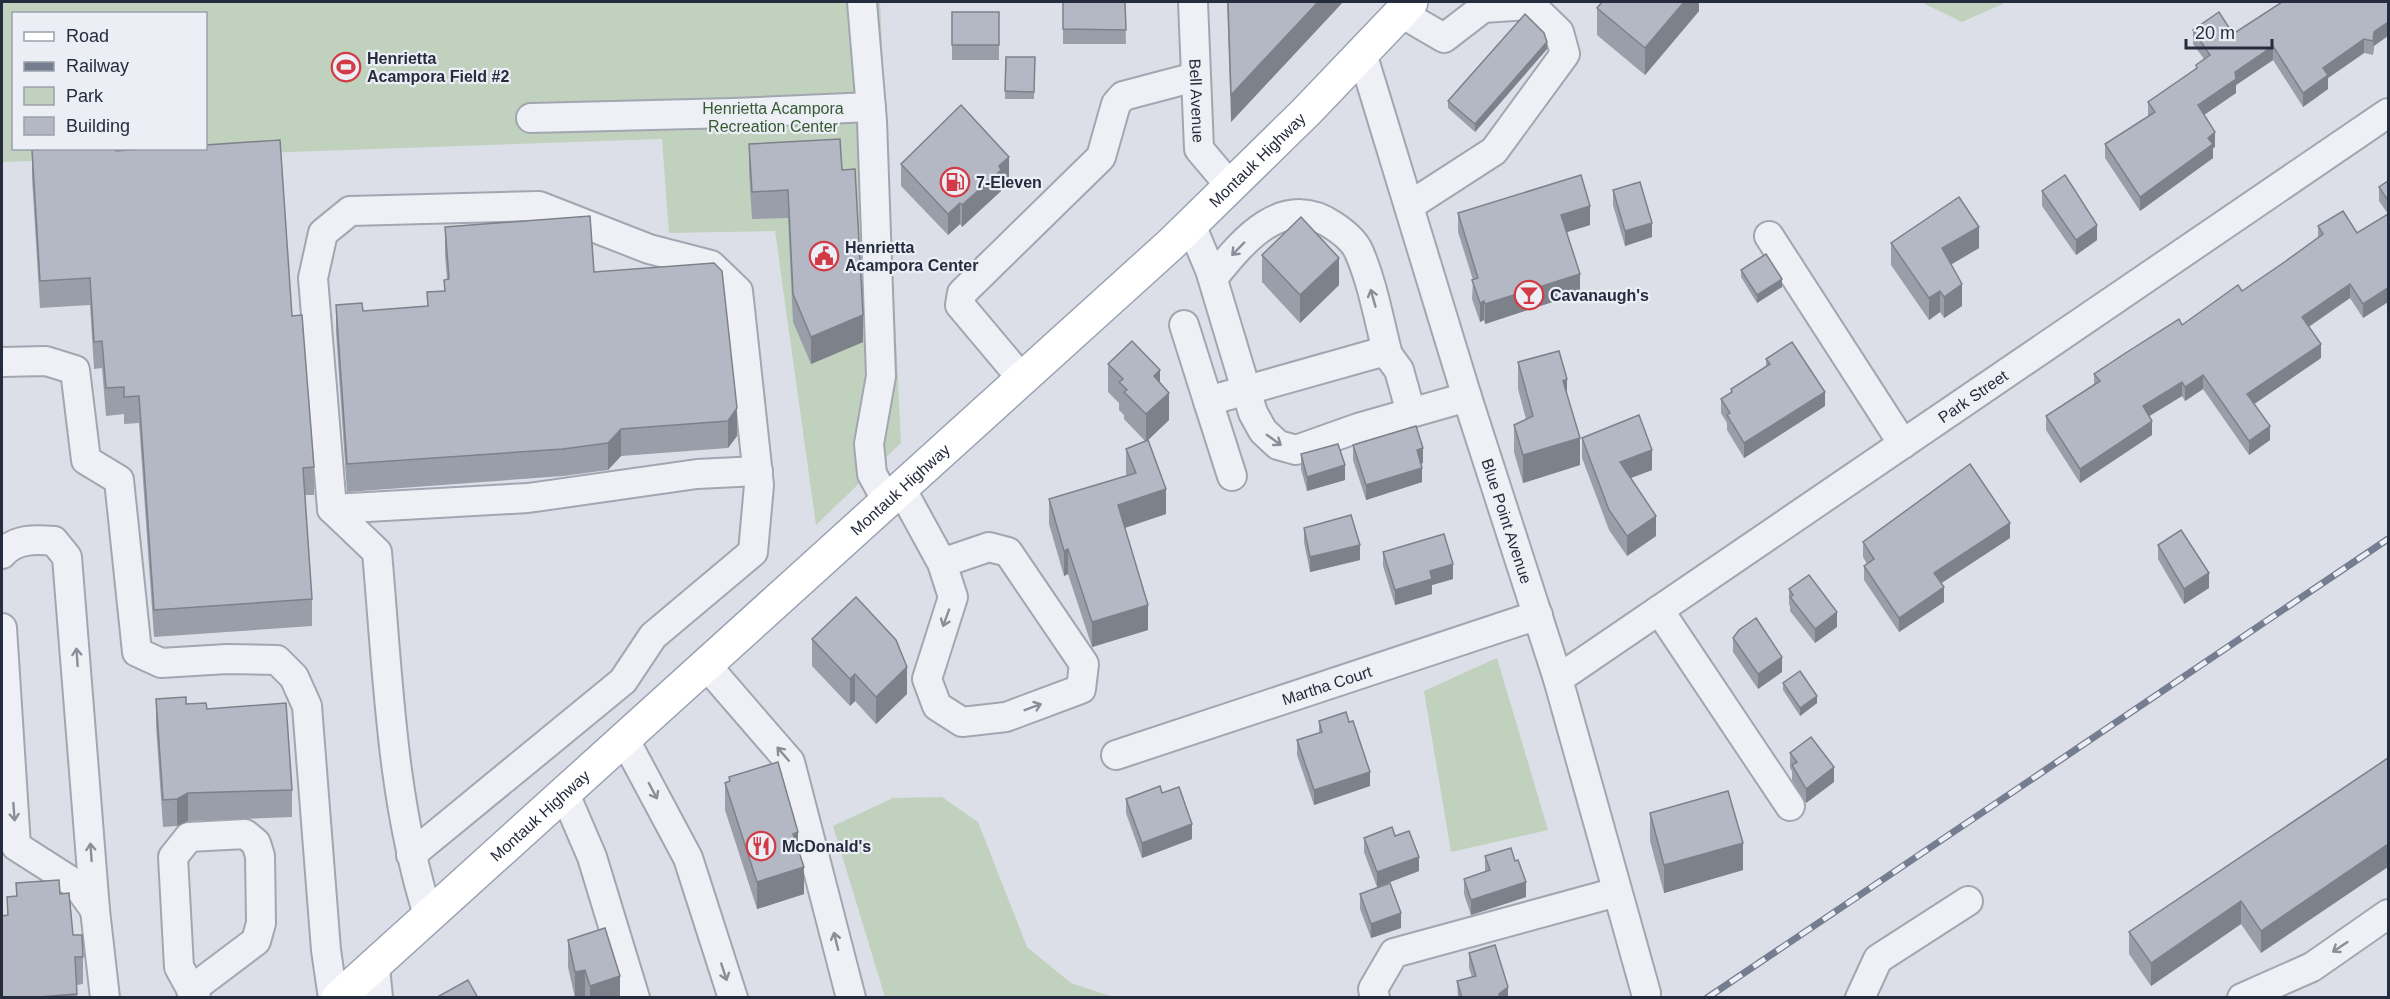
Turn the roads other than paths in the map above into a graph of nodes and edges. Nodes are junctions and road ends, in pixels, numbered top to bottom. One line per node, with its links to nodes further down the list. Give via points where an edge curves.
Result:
1 (862, 2): 6 (street)
2 (1193, 2): 5 (street, Bell Avenue)
3 (1406, 7): 4 (main road, Montauk Highway); 10 (street, via 1444,38 1484,8 1531,5 1558,32 1565,54 1494,151)
4 (1362, 54): 9 (main road, Montauk Highway); 10 (street, Blue Point Avenue)
5 (1195, 77): 9 (street, Bell Avenue, via 1199,149); 17 (street, via 1123,96 1116,104 1101,157 962,293 960,305)
6 (871, 107): 8 (street); 25 (street, via 881,376 869,444 872,474)
7 (2388, 113): 22 (street, Park Street)
8 (531, 118)
9 (1231, 187): 11 (main road, Montauk Highway)
10 (1409, 206): 19 (street, Blue Point Avenue)
11 (1191, 225): 13 (street); 17 (main road, Montauk Highway)
12 (1769, 236): 22 (street)
13 (1213, 278): 15 (street, one-way to 13, via 1359,249 1328,222 1310,215 1286,215 1271,220 1250,236); 18 (street)
14 (1184, 325): 20 (street)
15 (1388, 355): 18 (street, via 1378,353); 21 (street, via 1399,370)
16 (2, 362): 49 (street, via 46,361 75,370 86,460 119,480 137,652 161,663 277,660 294,677 307,706)
17 (1023, 380): 25 (main road, Montauk Highway)
18 (1246, 391): 20 (street); 21 (street, one-way to 21, via 1263,431 1278,445 1296,450)
19 (1467, 397): 21 (street); 30 (street, Blue Point Avenue)
20 (1208, 402): 24 (street)
21 (1411, 413)
22 (1902, 444): 29 (street, Park Street)
23 (758, 471): 26 (street, via 698,474 528,498); 26 (street, via 738,291 711,265 649,249 539,207 350,211 323,233 313,278); 34 (street, via 753,552 653,636)
24 (1232, 476)
25 (895, 496): 28 (street); 32 (main road, Montauk Highway)
26 (332, 509): 39 (street, via 377,552 399,790)
27 (2, 554): 42 (street, one-way to 27, via 67,557 54,541 34,539 9,546)
28 (942, 562): 28 (street, one-way to 28, via 953,597 927,679 937,706 962,722 1006,717 1081,689 1084,664 1008,552 989,547)
29 (1659, 610): 33 (street, Park Street); 38 (street)
30 (1538, 615): 33 (street, Blue Point Avenue); 36 (street, Martha Court)
31 (2, 628): 42 (street, one-way to 42, via 16,846 77,885)
32 (707, 666): 35 (main road, Montauk Highway); 53 (street, one-way to 32, via 790,762)
33 (1558, 679): 40 (street, Blue Point Avenue)
34 (623, 681): 35 (street, via 632,703); 39 (street)
35 (635, 731): 37 (main road, Montauk Highway); 52 (street, one-way to 52, via 688,858)
36 (1116, 755)
37 (565, 794): 44 (main road, Montauk Highway); 51 (street, via 592,857)
38 (1791, 806)
39 (411, 855): 44 (street)
40 (1617, 892): 46 (street, Blue Point Avenue); 54 (street, via 1394,953 1372,989)
41 (1968, 901): 55 (street, via 1878,959)
42 (95, 910): 48 (street)
43 (2388, 914): 56 (street, one-way to 56, via 2312,967)
44 (429, 918): 45 (main road, Montauk Highway)
45 (376, 982): 50 (main road, Montauk Highway)
46 (1646, 993)
47 (194, 994): 47 (street, via 179,967 173,857 189,837 245,834 256,843 260,856 261,923 256,941)
48 (105, 998)
49 (333, 998)
50 (338, 998)
51 (635, 998)
52 (733, 998)
53 (851, 998)
54 (1375, 998)
55 (1860, 998)
56 (2242, 998)

